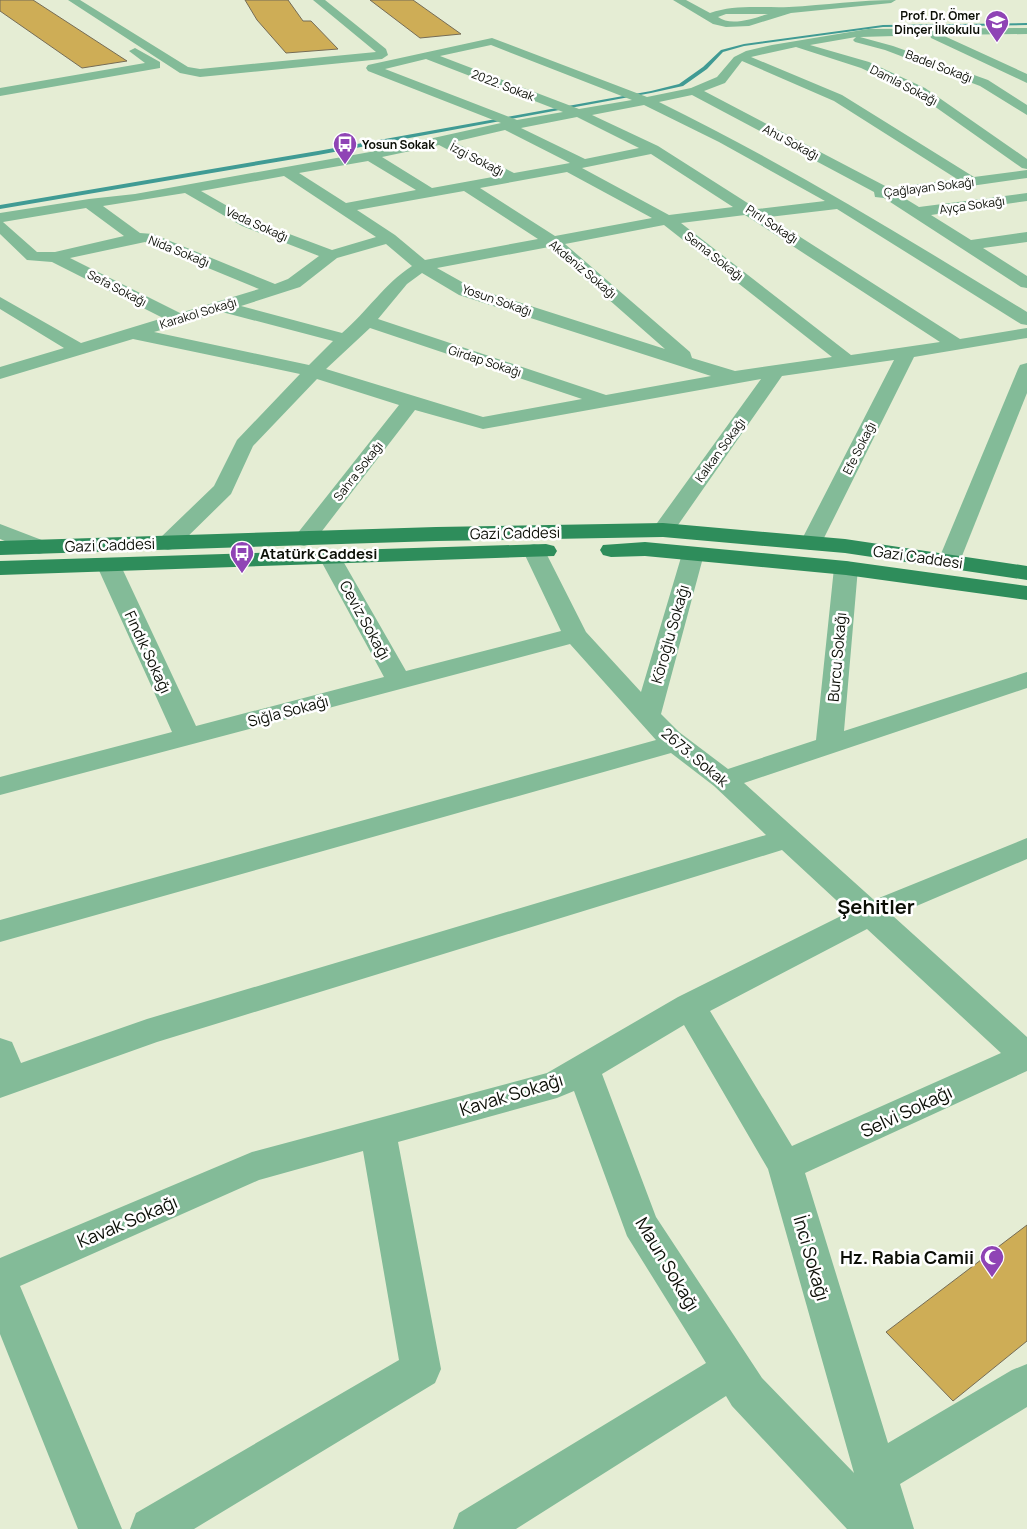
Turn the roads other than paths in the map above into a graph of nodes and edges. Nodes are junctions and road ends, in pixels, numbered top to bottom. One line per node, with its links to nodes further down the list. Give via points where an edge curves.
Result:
1 (73, 0): 2 (street, via 184,70 200,73 382,55 382,51)
2 (318, 0)
3 (678, 0): 9 (street)
4 (699, 0): 8 (street, via 712,7)
5 (891, 0): 7 (street)
6 (61, 5): 21 (street, via 156,65)
7 (790, 10): 8 (street); 10 (street)
8 (737, 11): 9 (street, via 713,14); 10 (street, via 754,13)
9 (716, 20): 10 (street); 12 (street)
10 (759, 20): 15 (street)
11 (1027, 31): 13 (street)
12 (742, 33)
13 (938, 33): 14 (street, via 897,31); 18 (street); 19 (street, via 935,36)
14 (845, 36): 15 (street); 23 (street, Badel Sokağı, via 889,48 984,83)
15 (775, 42): 17 (street); 29 (street, Damla Sokağı, via 865,65 921,91)
16 (426, 55): 22 (street, via 492,41); 24 (street, 2022. Sokak); 25 (street, Sema Sokağı, via 372,68)
17 (742, 57): 20 (street, via 721,80); 35 (street, via 838,98)
18 (1027, 72)
19 (1027, 79)
20 (694, 91): 22 (street); 39 (street, Ahu Sokağı)
21 (0, 92)
22 (643, 100): 24 (street); 41 (street, via 724,139)
23 (1027, 111)
24 (575, 113): 25 (street); 27 (street, Pırıl Sokağı)
25 (511, 124): 26 (street); 30 (street, Sema Sokağı)
26 (442, 141): 28 (street); 33 (street, İzgi Sokağı)
27 (653, 149): 30 (street); 44 (street, Pırıl Sokağı)
28 (370, 156): 31 (street); 38 (street)
29 (1027, 165)
30 (576, 166): 33 (street); 47 (street, Sema Sokağı)
31 (286, 171): 37 (street); 43 (street, Yosun Sokağı)
32 (1027, 174): 34 (street, Çağlayan Sokağı)
33 (512, 177): 36 (street)
34 (996, 178): 35 (street, Çağlayan Sokağı); 40 (street)
35 (972, 182): 39 (street, Çağlayan Sokağı)
36 (467, 186): 38 (street); 51 (street, Akdeniz Sokağı)
37 (186, 188): 42 (street); 54 (street, Veda Sokağı, via 247,223)
38 (429, 192): 43 (street)
39 (887, 193): 41 (street, Çağlayan Sokağı); 45 (street, Ahu Sokağı)
40 (1025, 197): 45 (street, Ayça Sokağı)
41 (835, 201): 44 (street, Çağlayan Sokağı); 62 (street)
42 (89, 203): 46 (street); 49 (street, Nida Sokağı)
43 (344, 208): 50 (street, Yosun Sokağı)
44 (753, 212): 47 (street, Çağlayan Sokağı); 67 (street, Pırıl Sokağı)
45 (917, 212): 53 (street, Ahu Sokağı)
46 (0, 218)
47 (667, 220): 51 (street, Çağlayan Sokağı); 70 (street, Sema Sokağı)
48 (0, 226): 55 (street, via 33,257)
49 (138, 238): 55 (street); 58 (street, Nida Sokağı, via 147,238)
50 (389, 238): 54 (street, Karakol Sokağı); 56 (street, Yosun Sokağı)
51 (552, 242): 56 (street, Çağlayan Sokağı); 71 (street, Akdeniz Sokağı)
52 (1023, 242): 53 (street)
53 (968, 245): 57 (street, Ahu Sokağı)
54 (330, 255): 58 (street, Karakol Sokağı, via 294,283)
55 (55, 256): 61 (street, Sefa Sokağı)
56 (422, 266): 63 (street, via 401,280); 71 (street, Yosun Sokağı, via 465,292)
57 (1027, 283)
58 (275, 290): 60 (street, Karakol Sokağı)
59 (0, 302): 68 (street)
60 (222, 306): 61 (street, Karakol Sokağı); 66 (street)
61 (179, 319): 64 (street, Karakol Sokağı)
62 (1027, 320)
63 (367, 321): 66 (street); 77 (street, Girdap Sokağı)
64 (132, 333): 68 (street, Karakol Sokağı); 75 (street)
65 (1027, 333): 67 (street)
66 (345, 339): 75 (street)
67 (958, 345): 69 (street)
68 (79, 349): 74 (street, Karakol Sokağı)
69 (907, 353): 70 (street); 83 (street, Efe Sokağı)
70 (848, 361): 73 (street)
71 (692, 362): 76 (street, Yosun Sokağı)
72 (1027, 369): 89 (street)
73 (777, 370): 76 (street); 79 (street, Kalkan Sokağı)
74 (2, 371)
75 (316, 372): 78 (street); 82 (street, via 244,444 223,489)
76 (735, 377): 77 (street)
77 (604, 400): 78 (street, via 483,423)
78 (411, 403): 81 (street, Sahra Sokağı)
79 (663, 530): 81 (main road, Gazi Caddesi); 83 (main road, Gazi Caddesi)
80 (0, 531): 85 (street)
81 (304, 538): 82 (main road, Gazi Caddesi)
82 (168, 543): 85 (main road, Gazi Caddesi)
83 (811, 543): 89 (main road, Gazi Caddesi)
84 (0, 548): 85 (main road, Gazi Caddesi)
85 (39, 548)
86 (534, 551): 87 (main road, Gazi Caddesi, via 645,549); 88 (main road, Gazi Caddesi); 95 (street, 2673. Sokak)
87 (693, 554): 92 (main road, Gazi Caddesi); 98 (street, Köroğlu Sokağı)
88 (331, 559): 90 (main road, Gazi Caddesi); 97 (street, Ceviz Sokağı)
89 (949, 562): 93 (main road, Gazi Caddesi)
90 (109, 566): 91 (main road, Gazi Caddesi); 99 (street, Fındık Sokağı)
91 (0, 568)
92 (846, 568): 94 (main road, Gazi Caddesi); 101 (street, Burcu Sokağı)
93 (1027, 573)
94 (1027, 593)
95 (575, 635): 97 (street, Sığla Sokağı); 98 (street, 2673. Sokak)
96 (1027, 680): 101 (street)
97 (398, 682): 99 (street, Sığla Sokağı)
98 (648, 714): 100 (street, 2673. Sokak)
99 (188, 738): 103 (street, Sığla Sokağı)
100 (676, 743): 102 (street, 2673. Sokak); 107 (street)
101 (829, 745): 102 (street)
102 (724, 780): 104 (street, 2673. Sokak)
103 (0, 786)
104 (788, 838): 106 (street, 2673. Sokak); 111 (street, via 147,1032)
105 (1027, 848): 106 (street, Kavak Sokağı)
106 (872, 913): 108 (street, Kavak Sokağı); 109 (street, 2673. Sokak)
107 (0, 931)
108 (690, 1006): 110 (street, Kavak Sokağı); 113 (street, İnci Sokağı)
109 (1027, 1056): 113 (street, Selvi Sokağı)
110 (583, 1068): 112 (street, Kavak Sokağı, via 557,1084); 116 (street, Maun Sokağı, via 640,1224)
111 (4, 1071)
112 (378, 1133): 114 (street, Kavak Sokağı, via 252,1167); 120 (street, via 421,1369)
113 (785, 1166): 118 (street, İnci Sokağı)
114 (0, 1276)
115 (0, 1285): 119 (street)
116 (733, 1369): 121 (street); 122 (street, Maun Sokağı, via 747,1392)
117 (1027, 1384): 118 (street)
118 (876, 1474): 123 (street, İnci Sokağı)
119 (100, 1529)
120 (152, 1529)
121 (475, 1529)
122 (877, 1529)
123 (892, 1529)

